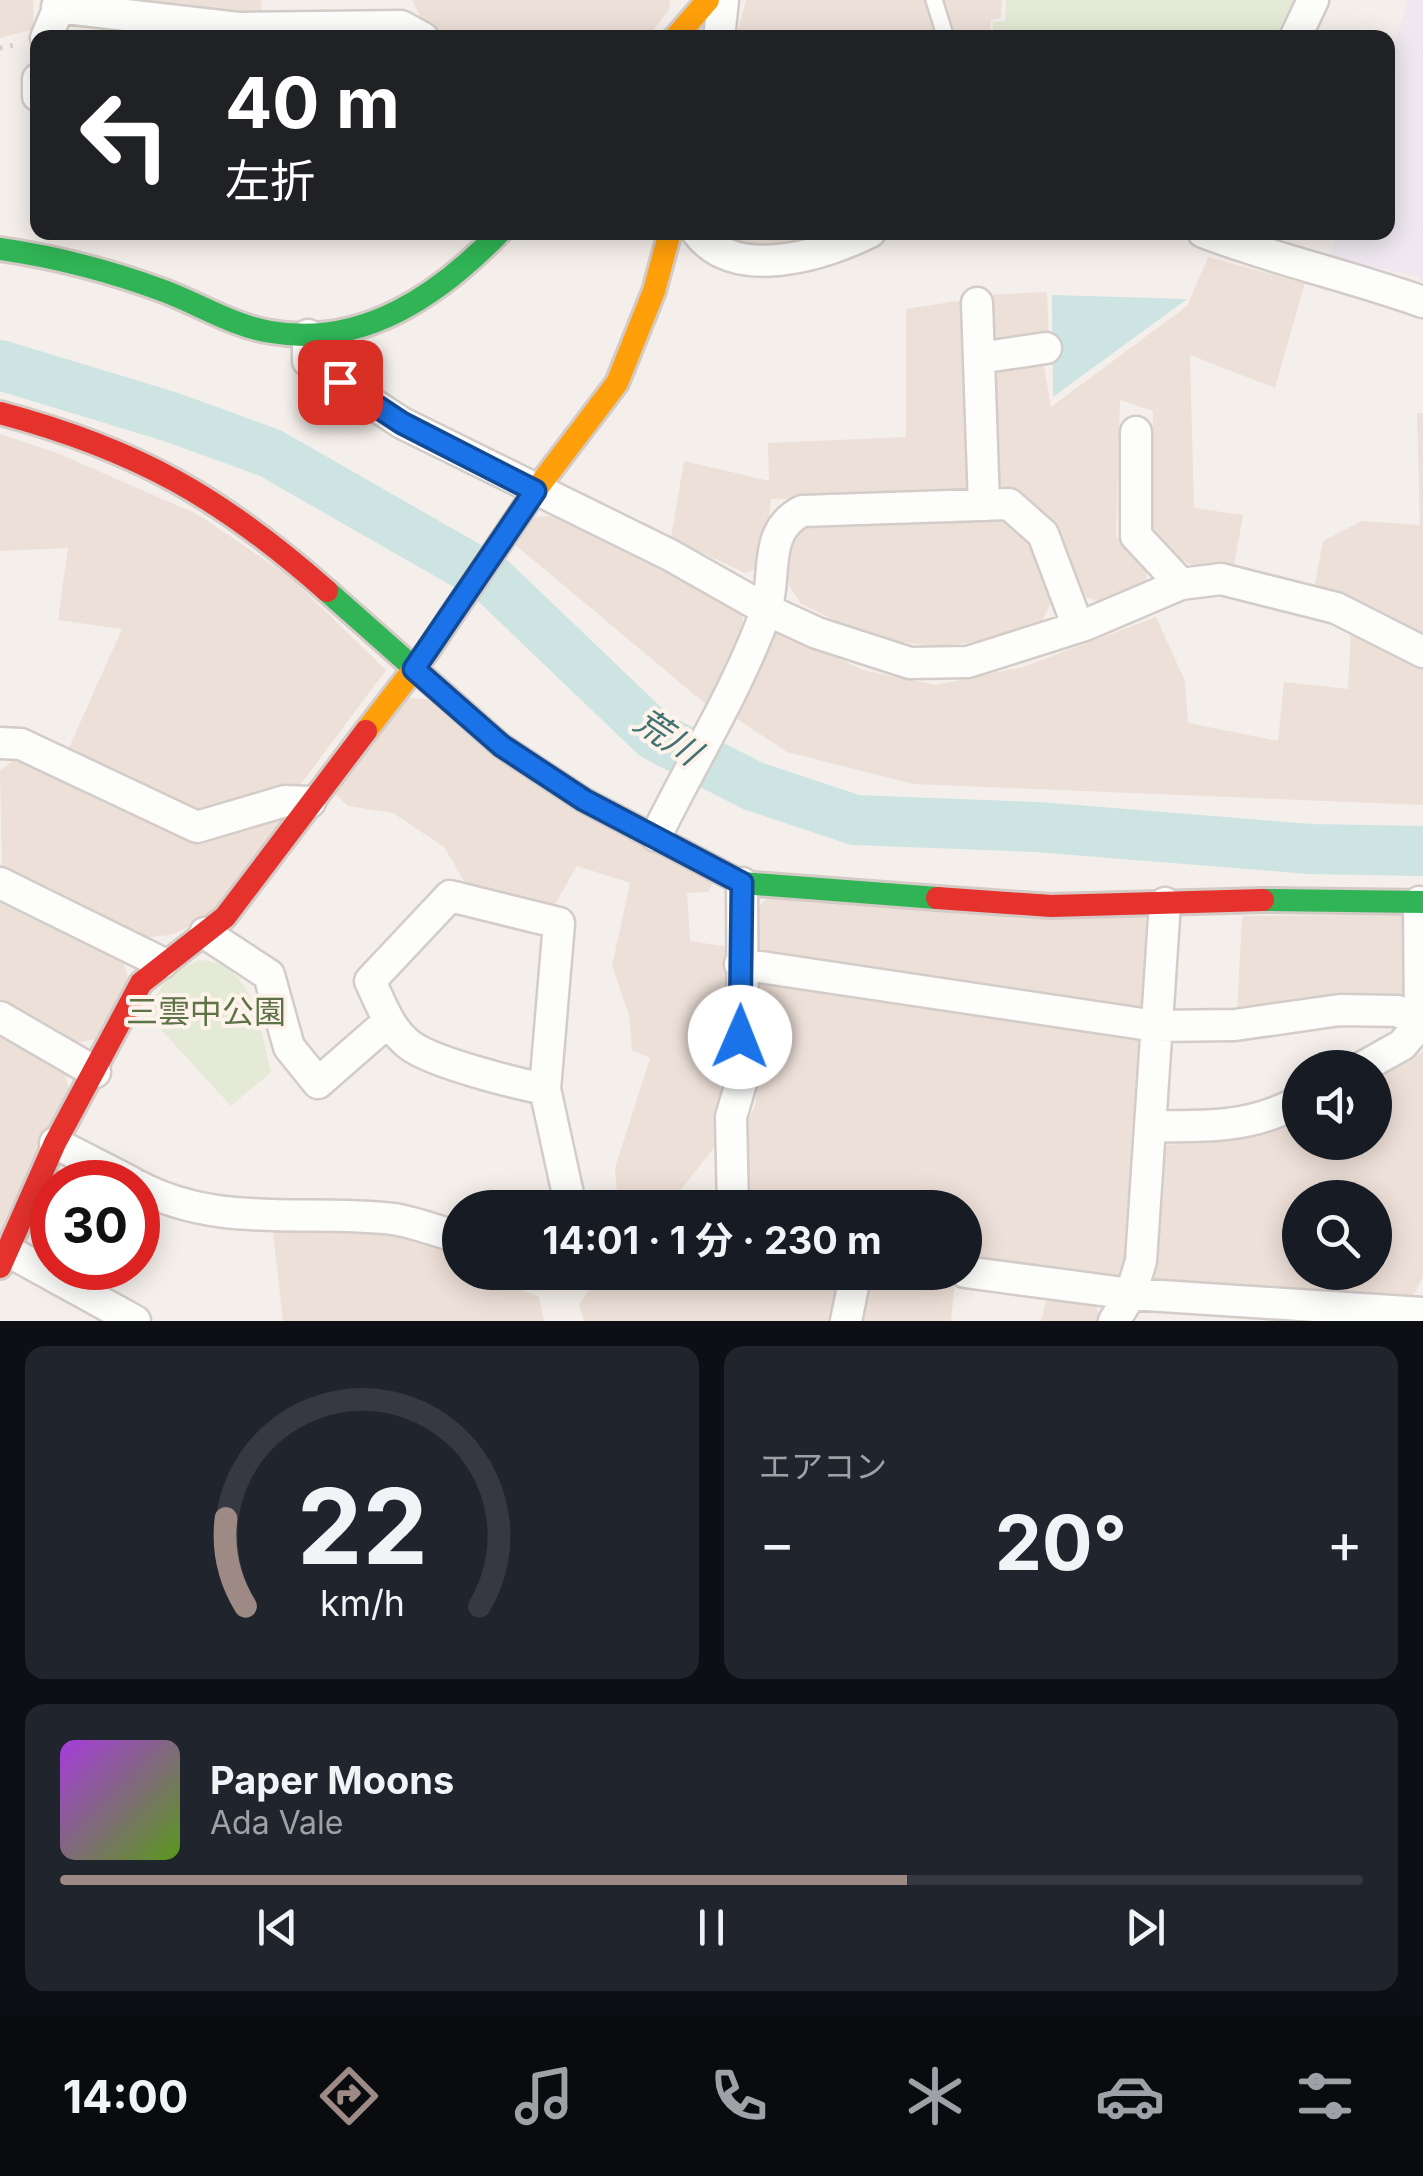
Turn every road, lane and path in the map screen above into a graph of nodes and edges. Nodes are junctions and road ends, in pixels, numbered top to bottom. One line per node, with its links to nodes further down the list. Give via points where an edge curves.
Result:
1 (405, 0): 9 (street)
2 (708, 0): 10 (street)
3 (724, 0): 11 (street)
4 (934, 0): 12 (lane)
5 (1313, 0): 13 (street)
6 (60, 4): 7 (street); 8 (street, via 238,28)
7 (49, 30)
8 (409, 30)
9 (416, 30)
10 (682, 30)
11 (720, 30)
12 (943, 30)
13 (1298, 30)
14 (492, 240): 23 (street, via 414,305 362,326)
15 (668, 240): 28 (street, via 617,383)
16 (707, 240): 17 (street, via 727,256 758,260 806,256)
17 (849, 240)
18 (1225, 240): 21 (street)
19 (52, 244): 20 (street); 23 (street, via 268,331)
20 (0, 249)
21 (1423, 302)
22 (978, 303): 25 (street)
23 (308, 335): 28 (street, via 308,362 402,423)
24 (1046, 348): 25 (street)
25 (979, 358): 29 (street)
26 (0, 413): 34 (street, via 136,457 213,498)
27 (1136, 432): 30 (street, via 1136,536)
28 (535, 491): 31 (street); 34 (street)
29 (984, 505): 31 (street, via 802,512 784,520); 32 (street, via 1009,504 1043,534)
30 (1181, 584): 32 (street); 33 (street, via 1221,578 1278,590 1336,608)
31 (766, 610): 32 (street, via 910,663 968,662); 37 (street, via 719,718)
32 (1078, 627)
33 (1423, 652)
34 (420, 660): 36 (street); 37 (street, via 502,746 584,800)
35 (0, 743): 36 (street, via 21,744 197,827 285,801)
36 (310, 802): 42 (street, via 225,917)
37 (656, 836): 39 (street)
38 (0, 883): 43 (street)
39 (742, 883): 41 (street, via 1052,906); 44 (street)
40 (1421, 902): 41 (street); 47 (street)
41 (1164, 903): 48 (street)
42 (205, 933): 43 (street); 46 (street, via 269,975 289,1048 318,1083)
43 (162, 963): 50 (street, via 141,983)
44 (740, 964): 48 (street); 57 (street, via 742,1076 731,1117)
45 (0, 1017): 50 (street)
46 (389, 1021): 51 (street, via 412,1047); 51 (street, via 370,981 450,896 559,923)
47 (1421, 1024): 48 (street, via 1398,1011 1340,1010 1235,1025); 49 (street)
48 (1156, 1026): 53 (street)
49 (1392, 1051)
50 (95, 1072): 54 (street)
51 (545, 1089): 56 (street)
52 (1282, 1110): 53 (street, via 1218,1127)
53 (1150, 1126): 63 (street, via 1141,1260)
54 (55, 1143): 55 (street); 60 (street)
55 (88, 1160)
56 (567, 1190)
57 (733, 1190)
58 (160, 1198): 59 (street, via 239,1216 396,1220)
59 (442, 1232)
60 (4, 1259): 65 (street)
61 (982, 1274): 63 (street)
62 (852, 1290): 66 (street)
63 (1131, 1294): 64 (street); 67 (street)
64 (1408, 1311)
65 (135, 1321)
66 (846, 1321)
67 (1114, 1321)

